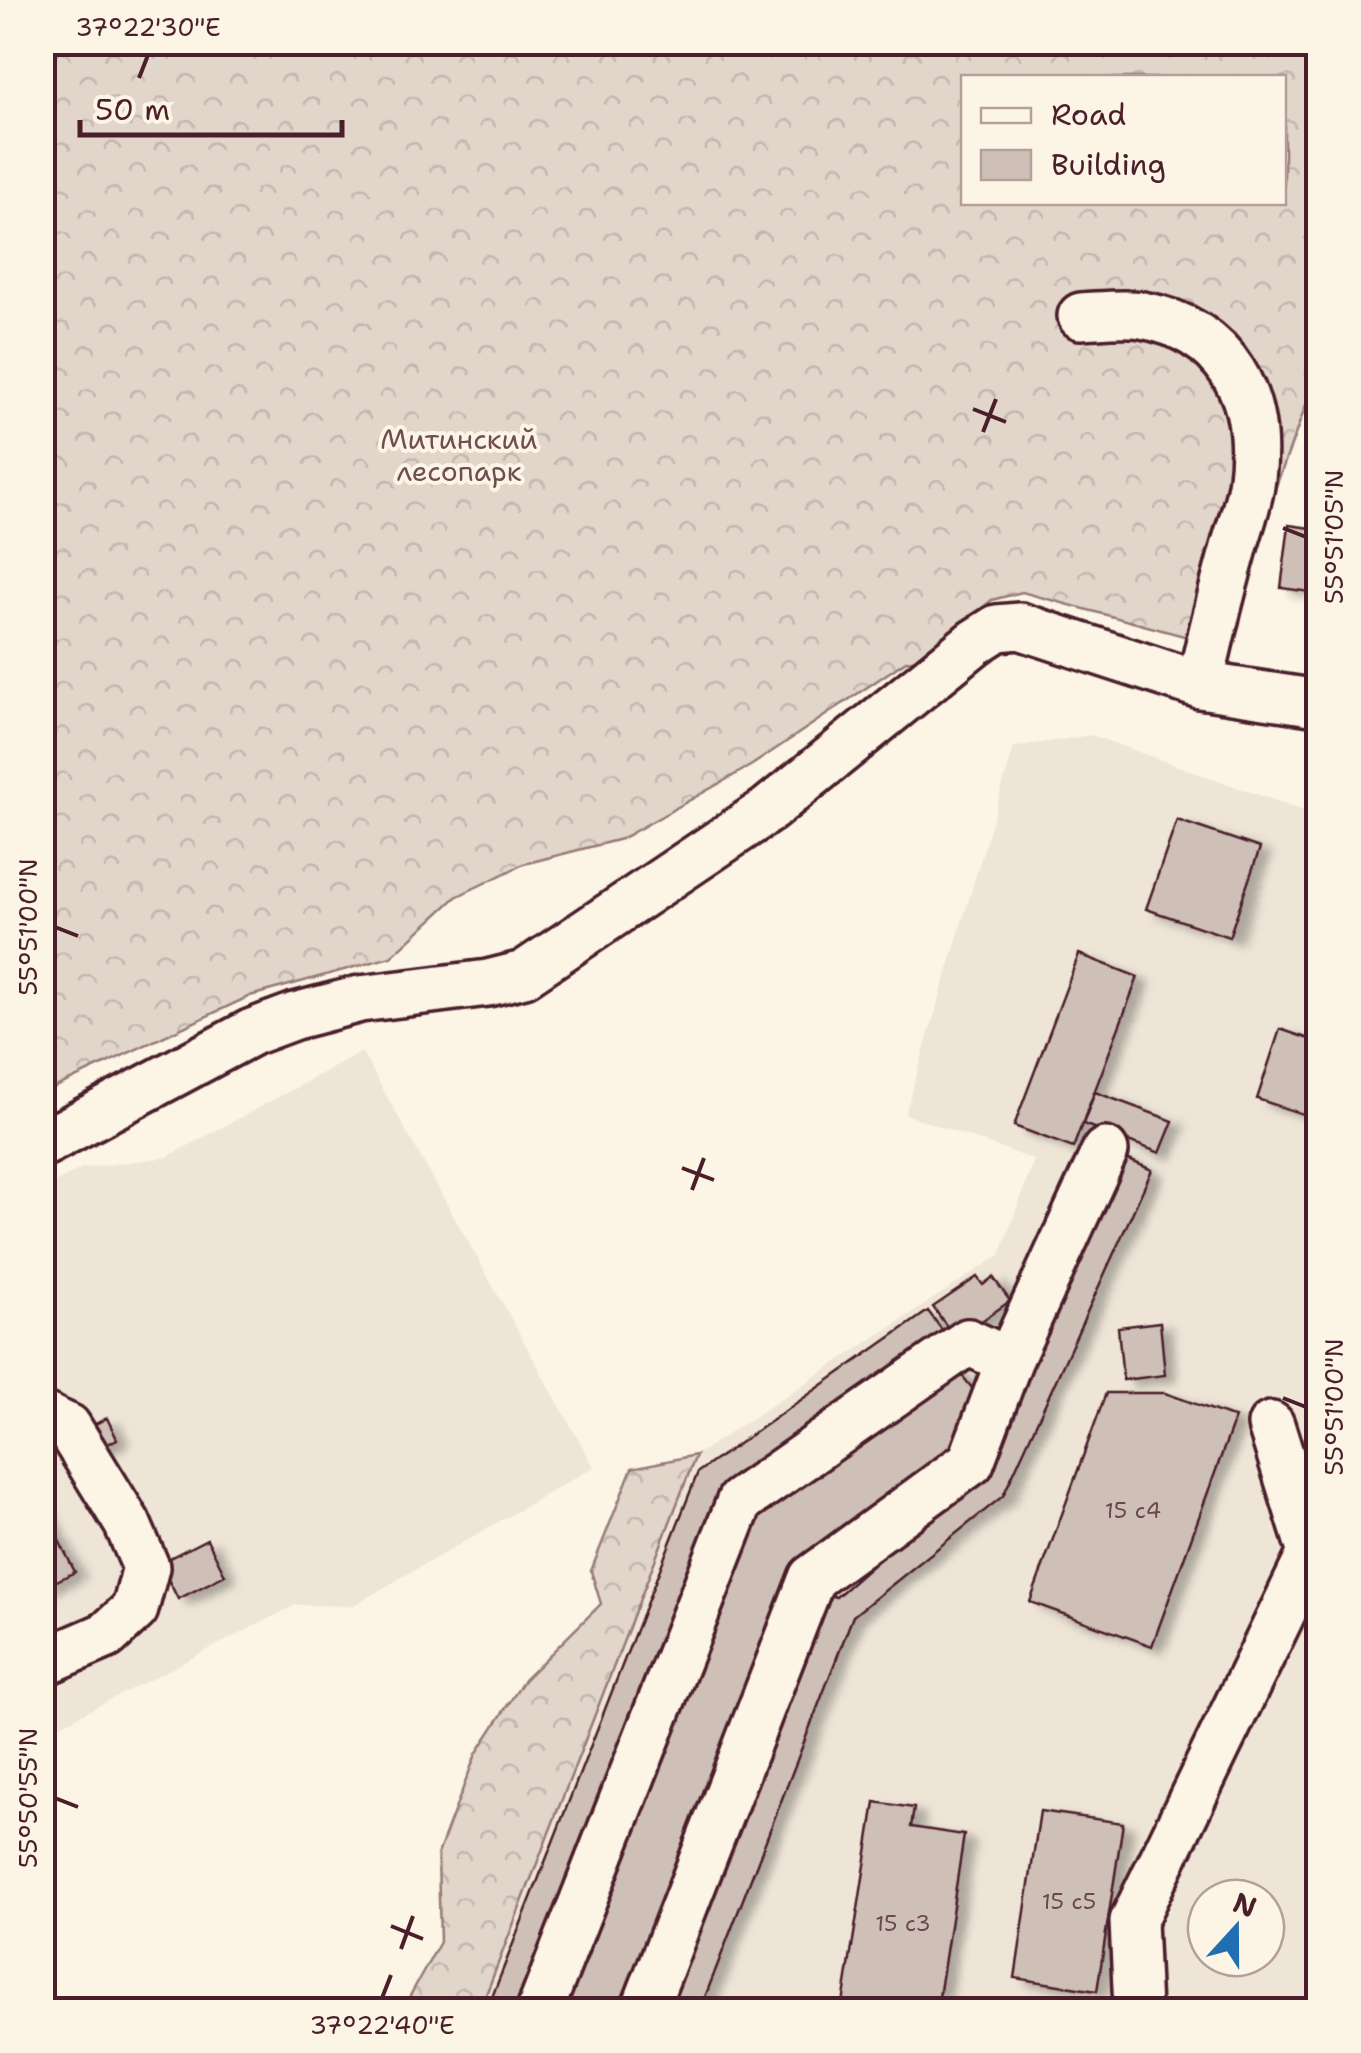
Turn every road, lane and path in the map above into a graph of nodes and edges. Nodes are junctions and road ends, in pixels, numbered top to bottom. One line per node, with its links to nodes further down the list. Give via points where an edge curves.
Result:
1 (1081, 316): 2 (lane, via 1139,314 1175,324 1232,367 1245,394 1252,479)
2 (1200, 685): 3 (lane); 4 (lane, via 1020,626 997,628 768,810 524,974 294,1016)
3 (1318, 703)
4 (42, 1144)
5 (1104, 1152): 6 (lane)
6 (1009, 1361): 10 (lane, via 968,1342 740,1501); 11 (lane, via 971,1462 812,1578)
7 (42, 1414): 9 (lane, via 68,1427 127,1522 146,1567 135,1609 107,1634)
8 (1271, 1425): 12 (lane, via 1311,1554 1133,1920)
9 (42, 1664)
10 (540, 2010)
11 (644, 2010)
12 (1137, 2010)

